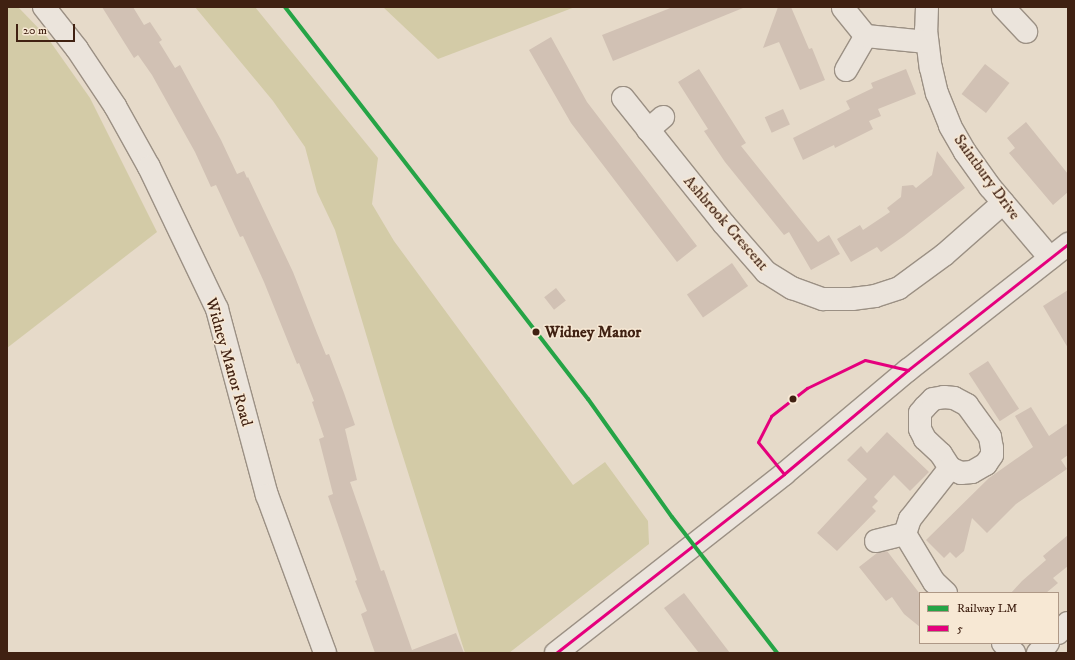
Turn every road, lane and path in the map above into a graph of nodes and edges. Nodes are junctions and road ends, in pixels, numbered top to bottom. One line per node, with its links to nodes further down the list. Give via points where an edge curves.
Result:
1 (44, 7): 21 (street, Widney Manor Road, via 77,49 115,106 149,167 217,309 267,495)
2 (927, 7): 7 (street, Saintbury Drive)
3 (1003, 7): 5 (street)
4 (842, 8): 6 (street)
5 (1026, 32)
6 (866, 36): 7 (street); 8 (street)
7 (927, 42): 10 (street, Saintbury Drive, via 937,93 950,126 965,152)
8 (846, 70)
9 (623, 98): 10 (street, Ashbrook Crescent, via 655,123 724,224 766,272 792,288 823,298 852,299 875,296 899,288 944,255)
10 (1003, 204): 12 (street, Saintbury Drive)
11 (1068, 244): 12 (street)
12 (1050, 258): 22 (street, via 908,370 784,474)
13 (950, 468): 14 (street, via 910,519)
14 (905, 534): 15 (street); 16 (street, via 934,582)
15 (876, 541)
16 (945, 592)
17 (1068, 623): 18 (street)
18 (1059, 632)
19 (1004, 644): 23 (street)
20 (1047, 644): 24 (street)
21 (325, 653)
22 (556, 653)
23 (1014, 653)
24 (1038, 653)

